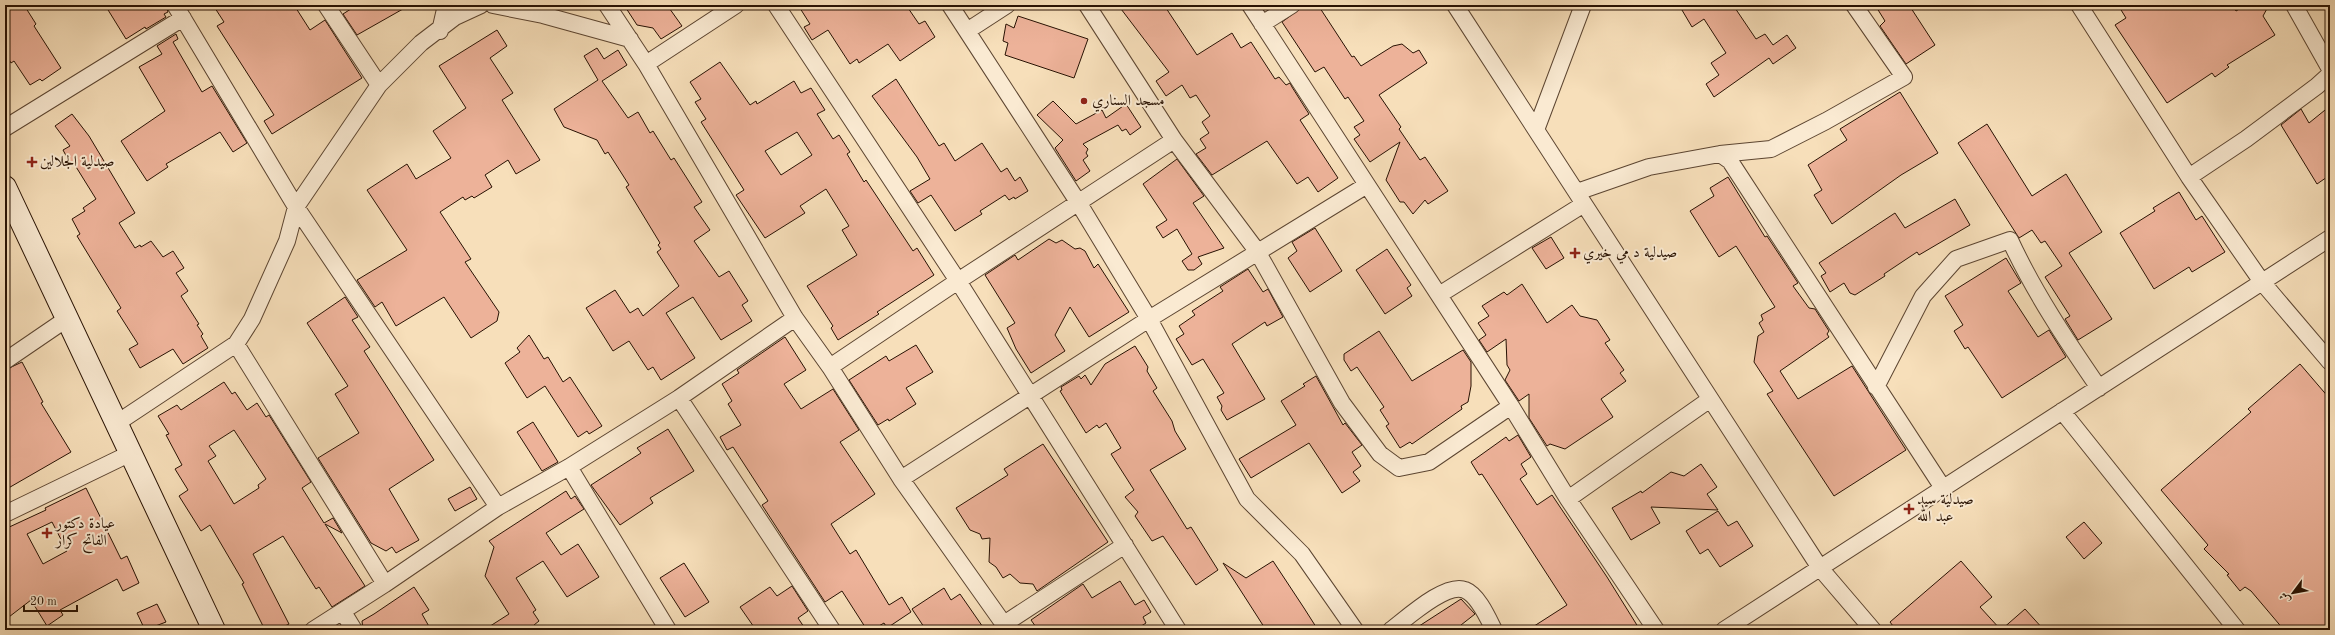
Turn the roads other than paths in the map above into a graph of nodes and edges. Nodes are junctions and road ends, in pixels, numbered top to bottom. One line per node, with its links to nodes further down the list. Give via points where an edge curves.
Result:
1 (326, 5): 25 (street)
2 (446, 5): 20 (street)
3 (481, 5): 20 (street, via 455,17)
4 (493, 5): 22 (street, via 543,15)
5 (607, 5): 22 (street)
6 (736, 5): 23 (street)
7 (776, 5): 38 (street)
8 (950, 5): 21 (street)
9 (1006, 5): 21 (street)
10 (1087, 5): 28 (street)
11 (1250, 5): 19 (street)
12 (1292, 5): 19 (street)
13 (1455, 5): 27 (street)
14 (1583, 5): 27 (street)
15 (1854, 5): 29 (street, via 1904,77 1826,122 1771,149)
16 (2078, 5): 30 (street)
17 (2294, 5): 24 (street)
18 (179, 11): 26 (street); 35 (street)
19 (1262, 24): 31 (street)
20 (440, 31): 25 (street, via 421,43)
21 (967, 31): 34 (street)
22 (630, 40): 23 (street)
23 (646, 64): 42 (street)
24 (2330, 69): 30 (street, via 2328,76 2317,86 2246,139)
25 (379, 85): 35 (street)
26 (5, 128)
27 (1536, 130): 33 (street)
28 (1174, 140): 34 (street); 37 (street)
29 (1720, 154): 33 (street, via 1649,167); 48 (street, via 1730,161)
30 (2189, 177): 39 (street)
31 (1367, 185): 37 (street); 40 (street)
32 (5, 187): 41 (street)
33 (1580, 198): 40 (street); 52 (street)
34 (1078, 202): 38 (street); 43 (street)
35 (296, 207): 44 (street, via 286,241 252,319); 61 (street)
36 (2330, 238): 39 (street)
37 (1257, 251): 43 (street); 53 (street, via 1342,403 1380,454 1400,468 1429,462)
38 (958, 280): 47 (street); 50 (street)
39 (2262, 282): 46 (street); 49 (street)
40 (1439, 294): 53 (street)
41 (68, 318): 45 (street); 55 (street)
42 (795, 318): 47 (street); 51 (street)
43 (1149, 319): 50 (street); 74 (street, via 1247,500 1302,554)
44 (236, 344): 55 (street); 65 (street)
45 (5, 361)
46 (2330, 362)
47 (830, 367): 58 (street)
48 (1876, 387): 49 (street, via 1923,296 1956,259 2010,240 2024,270); 59 (street)
49 (2098, 388): 54 (street)
50 (1031, 396): 58 (street); 63 (street)
51 (679, 398): 57 (street); 72 (street)
52 (1709, 400): 60 (street); 64 (street)
53 (1511, 406): 60 (street)
54 (2062, 411): 59 (street); 80 (street)
55 (117, 423): 56 (street)
56 (131, 453): 62 (street); 68 (street)
57 (569, 467): 61 (street); 71 (street)
58 (901, 479): 67 (street)
59 (1943, 488): 64 (street)
60 (1568, 499): 77 (street)
61 (498, 507): 65 (street)
62 (5, 514)
63 (1125, 545): 67 (street); 73 (street)
64 (1820, 568): 78 (street); 79 (street)
65 (385, 584): 66 (street)
66 (343, 612): 69 (street); 70 (street)
67 (1006, 627)
68 (214, 630)
69 (312, 630)
70 (354, 630)
71 (668, 630)
72 (832, 630)
73 (1178, 630)
74 (1355, 630)
75 (1391, 630): 76 (street, via 1436,596 1456,587 1474,596)
76 (1494, 630)
77 (1656, 630)
78 (1724, 630)
79 (1873, 630)
80 (2237, 630)

